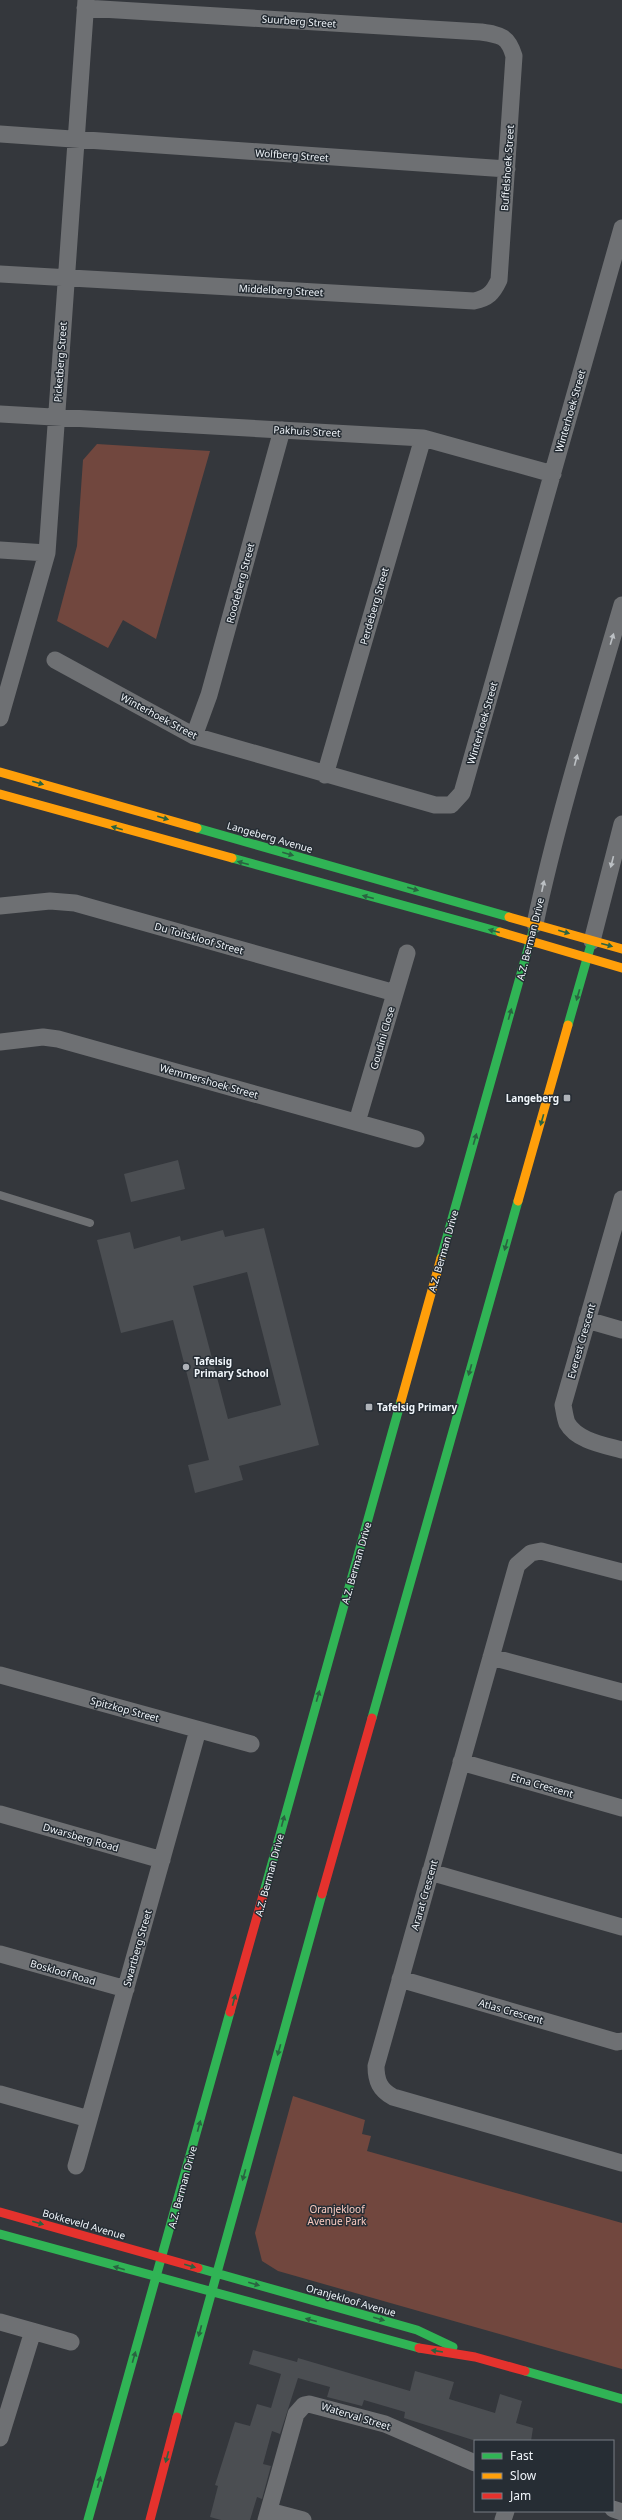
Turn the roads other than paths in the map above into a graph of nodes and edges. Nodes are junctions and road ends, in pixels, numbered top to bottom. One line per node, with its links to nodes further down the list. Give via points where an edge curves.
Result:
1 (85, 4): 2 (street, Suurberg Street, via 481,32 500,35); 4 (street, Picketberg Street)
2 (510, 43): 5 (street, Buffelshoek Street, via 514,56)
3 (0, 134): 4 (street, Wolfberg Street)
4 (76, 140): 5 (street, Wolfberg Street); 8 (street, Picketberg Street)
5 (507, 169): 9 (street, Buffelshoek Street, via 500,280)
6 (622, 228): 14 (street, Winterhoek Street)
7 (0, 274): 8 (street, Middelberg Street)
8 (66, 278): 9 (street, Middelberg Street, via 474,301 484,299); 11 (street, Picketberg Street)
9 (493, 293)
10 (0, 414): 11 (street, Pakhuis Street)
11 (57, 418): 12 (street, Pakhuis Street); 16 (street, Picketberg Street)
12 (282, 430): 13 (street, Pakhuis Street); 20 (street, Roodeberg Street, via 209,695)
13 (423, 438): 14 (street, Pakhuis Street); 22 (street, Perdeberg Street)
14 (553, 474): 22 (street, Winterhoek Street, via 462,793 451,805 435,805)
15 (0, 550): 16 (street)
16 (47, 553): 19 (street, Picketberg Street)
17 (622, 605): 26 (street, A.Z. Berman Drive, one-way to 17, via 575,763)
18 (55, 660): 20 (street, Winterhoek Street)
19 (0, 718)
20 (194, 736): 22 (street, Winterhoek Street)
21 (0, 772): 26 (street, Langeberg Avenue, one-way to 26)
22 (326, 775)
23 (0, 794): 27 (street, one-way to 23)
24 (622, 824): 28 (street, one-way to 28)
25 (0, 906): 33 (street, Du Toitskloof Street, via 50,901 75,903)
26 (535, 924): 27 (street, A.Z. Berman Drive); 28 (street, Langeberg Avenue, one-way to 28)
27 (531, 940): 31 (street); 65 (street, A.Z. Berman Drive, one-way to 27)
28 (592, 941): 29 (street, Langeberg Avenue, one-way to 29); 31 (street)
29 (622, 949)
30 (407, 953): 33 (street, Goudini Close)
31 (588, 957): 32 (street); 66 (street, one-way to 66)
32 (622, 968)
33 (395, 993): 35 (street, Goudini Close)
34 (0, 1042): 35 (street, Wemmershoek Street, via 43,1037 58,1039)
35 (357, 1122): 36 (street, Wemmershoek Street)
36 (416, 1139)
37 (0, 1196): 39 (lane)
38 (621, 1208): 40 (street, Everest Crescent)
39 (90, 1223)
40 (586, 1320): 41 (street); 42 (street, Everest Crescent, via 563,1404 567,1423 579,1435 592,1442)
41 (622, 1330)
42 (622, 1450)
43 (622, 1572): 44 (street, Ararat Crescent, via 541,1552 531,1553 523,1558 515,1571)
44 (491, 1657): 46 (street); 49 (street, Ararat Crescent)
45 (0, 1675): 47 (street, Spitzkop Street)
46 (622, 1692)
47 (198, 1730): 48 (street, Spitzkop Street); 52 (street, Swartberg Street)
48 (251, 1744)
49 (461, 1762): 50 (street, Etna Crescent); 53 (street, Ararat Crescent)
50 (622, 1808)
51 (0, 1814): 52 (street, Dwarsberg Road)
52 (162, 1860): 57 (street, Swartberg Street)
53 (430, 1872): 54 (street); 56 (street, Ararat Crescent)
54 (622, 1926)
55 (0, 1954): 57 (street, Boskloof Road)
56 (400, 1979): 58 (street, Atlas Crescent, via 617,2042); 61 (street, Ararat Crescent, via 376,2066 376,2077 385,2093)
57 (126, 1989): 60 (street, Swartberg Street)
58 (622, 2041)
59 (0, 2094): 60 (street)
60 (89, 2119): 62 (street, Swartberg Street)
61 (622, 2163)
62 (76, 2166)
63 (0, 2212): 65 (street, Bokkeveld Avenue, one-way to 65)
64 (0, 2234): 67 (street, one-way to 64)
65 (163, 2258): 66 (street, Bokkeveld Avenue, one-way to 66); 67 (street, A.Z. Berman Drive)
66 (216, 2274): 68 (street); 72 (street, Oranjekloof Avenue, one-way to 72, via 418,2330)
67 (157, 2278): 68 (street, Oranjekloof Avenue); 77 (street, A.Z. Berman Drive, one-way to 67)
68 (210, 2294): 72 (street, Oranjekloof Avenue, one-way to 68, via 412,2347); 78 (street, one-way to 78)
69 (0, 2322): 70 (street)
70 (33, 2331): 71 (street); 74 (street)
71 (71, 2342)
72 (476, 2357): 73 (street, Oranjekloof Avenue)
73 (622, 2399)
74 (0, 2438)
75 (474, 2463): 76 (street, Waterval Street, via 385,2424 309,2404 304,2405 296,2414)
76 (268, 2515): 79 (street)
77 (88, 2520)
78 (150, 2520)
79 (303, 2520)

